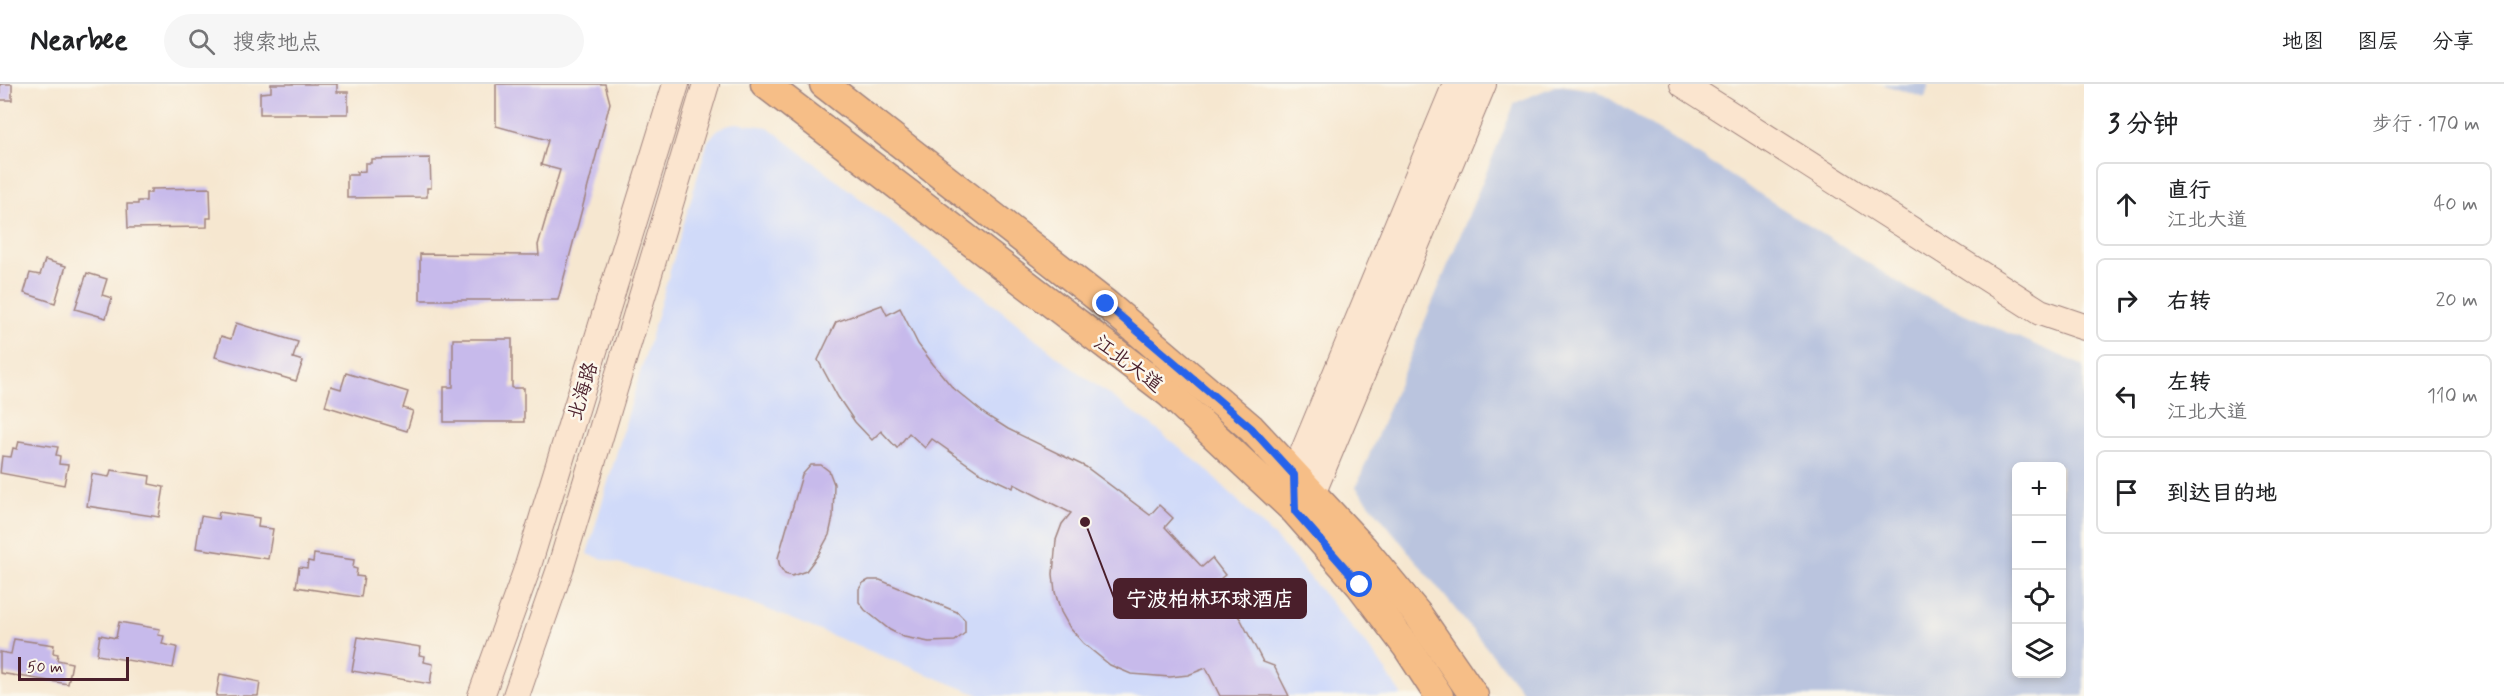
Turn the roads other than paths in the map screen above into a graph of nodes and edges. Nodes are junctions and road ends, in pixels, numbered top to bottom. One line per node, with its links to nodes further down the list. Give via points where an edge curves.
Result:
1 (676, 84): 10 (street, 北海路, via 529,564)
2 (706, 84): 11 (street, 北海路, via 561,566)
3 (765, 84): 9 (main road, 江北大道)
4 (824, 84): 9 (main road, 江北大道, via 1106,304 1251,428)
5 (1456, 84): 9 (street)
6 (1482, 84): 9 (street)
7 (1683, 84): 8 (street, via 2040,312)
8 (2084, 327)
9 (1300, 493): 12 (main road, 江北大道); 13 (main road, 江北大道, via 1363,548 1419,616)
10 (481, 696)
11 (516, 696)
12 (1440, 696)
13 (1473, 696)

